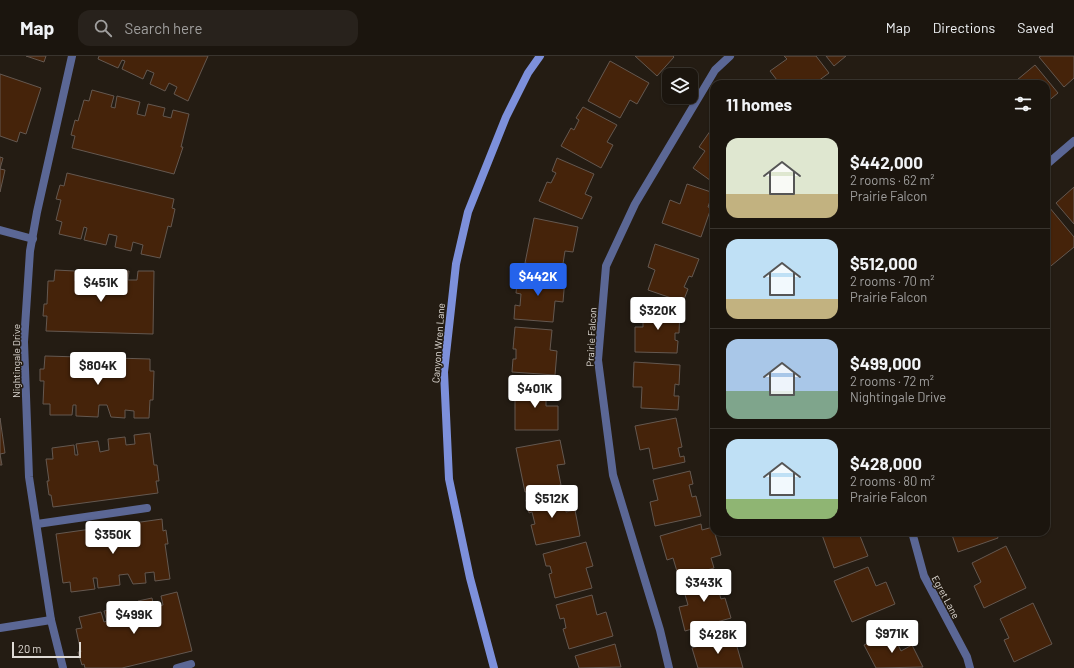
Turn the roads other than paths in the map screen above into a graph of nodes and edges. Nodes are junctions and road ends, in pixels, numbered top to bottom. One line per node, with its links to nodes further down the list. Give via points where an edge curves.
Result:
1 (72, 56): 7 (street, Nightingale Drive)
2 (540, 56): 16 (street, Canyon Wren Lane, via 528,73 506,117 468,212 456,264 444,372 449,479 470,578)
3 (730, 56): 17 (street, Prairie Falcon, via 715,70 635,204 606,266 598,360 612,475 660,630)
4 (1074, 140): 5 (street)
5 (1050, 161)
6 (0, 230): 7 (street)
7 (33, 238): 9 (street, Nightingale Drive, via 24,342 29,477)
8 (147, 508): 9 (street)
9 (36, 524): 11 (street, Nightingale Drive)
10 (913, 536): 18 (street, Egret Lane, via 924,576 967,656)
11 (51, 620): 12 (street); 14 (street, Nightingale Drive)
12 (0, 628)
13 (191, 664): 15 (street)
14 (62, 668)
15 (177, 668)
16 (494, 668)
17 (669, 668)
18 (970, 668)

